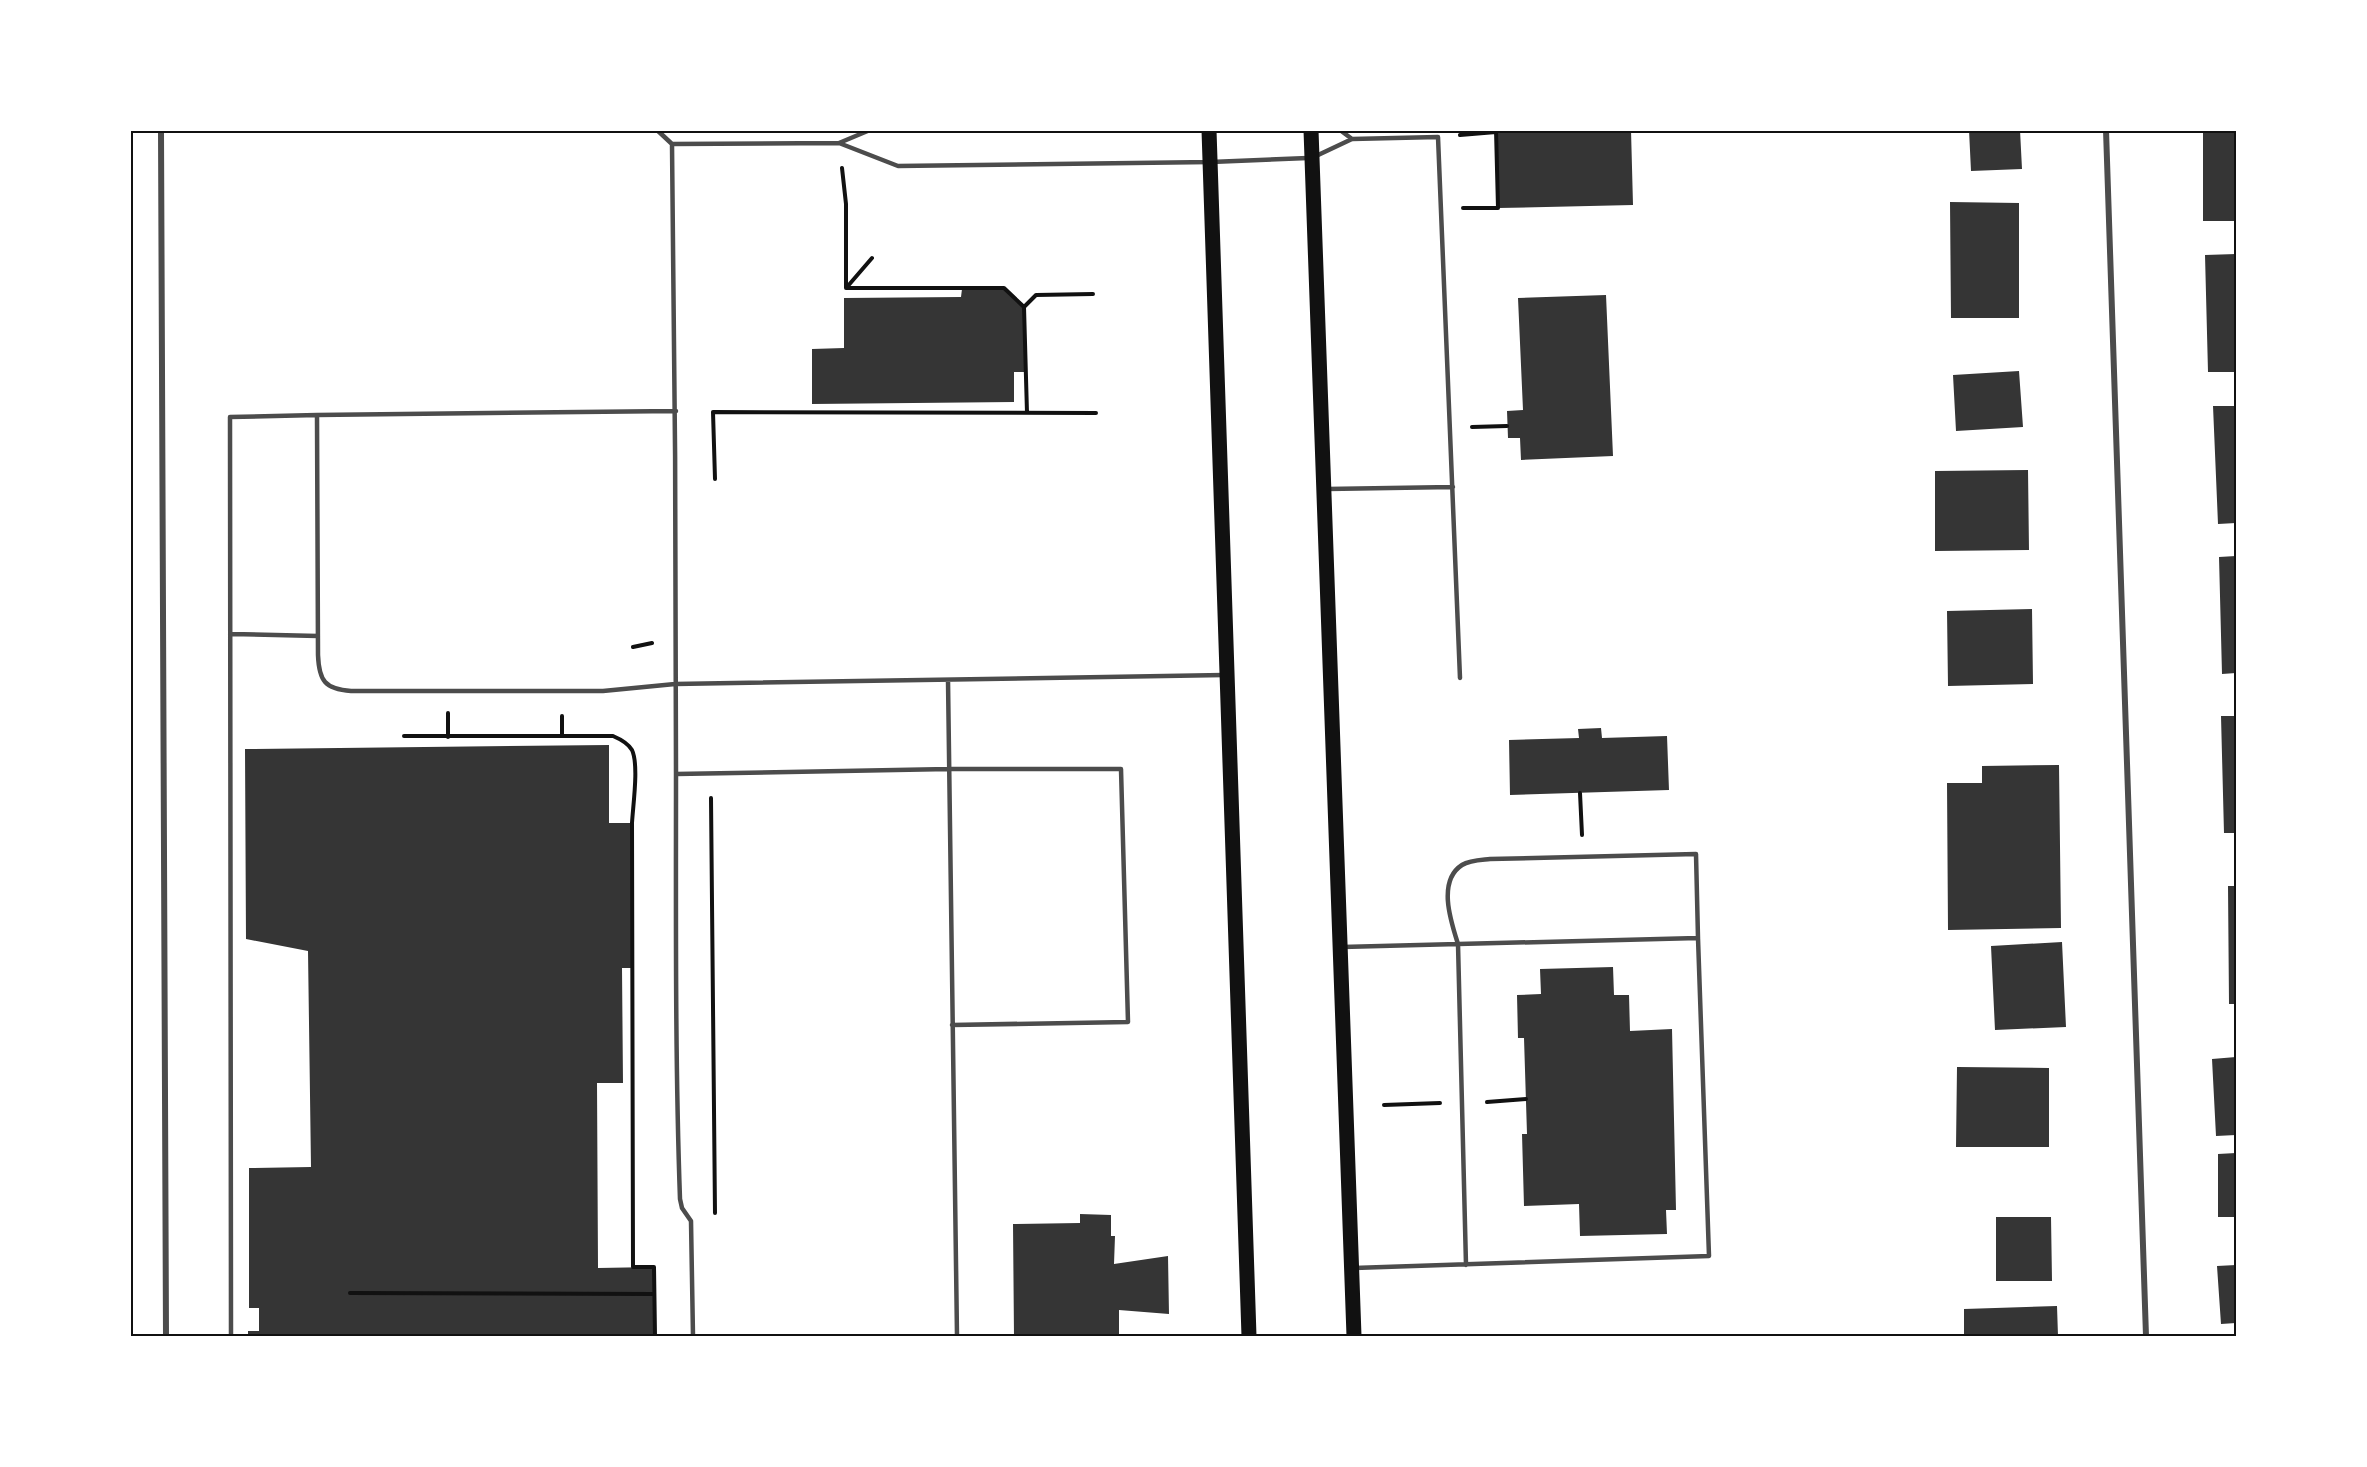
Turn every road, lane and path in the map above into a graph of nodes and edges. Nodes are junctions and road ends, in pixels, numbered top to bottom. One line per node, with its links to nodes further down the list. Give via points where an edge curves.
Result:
1 (161, 130): 54 (street)
2 (657, 130): 12 (lane)
3 (870, 130): 11 (lane)
4 (1209, 130): 14 (main road)
5 (1311, 130): 13 (main road)
6 (1340, 130): 10 (lane)
7 (2106, 130): 61 (street)
8 (1496, 131): 9 (path); 15 (path, via 1498,208)
9 (1438, 134): 10 (lane); 15 (lane)
10 (1352, 139): 13 (lane)
11 (839, 143): 12 (lane); 14 (lane, via 898,166); 17 (path, via 846,204)
12 (672, 144): 20 (lane)
13 (1312, 158): 14 (lane); 28 (main road)
14 (1211, 162): 31 (main road)
15 (1442, 208): 25 (lane)
16 (872, 258): 17 (path)
17 (846, 288): 19 (path, via 1004,288)
18 (1093, 294): 19 (path, via 1036,295)
19 (1023, 307): 21 (path)
20 (676, 411): 23 (lane); 34 (lane)
21 (1027, 412): 22 (path); 26 (path, via 713,412)
22 (1096, 413)
23 (317, 415): 29 (lane, via 230,417); 30 (lane)
24 (1507, 426): 25 (path)
25 (1451, 428): 27 (lane)
26 (715, 479)
27 (1453, 487): 28 (lane); 32 (lane)
28 (1324, 489): 43 (main road)
29 (231, 634): 30 (lane); 55 (lane)
30 (318, 636): 34 (lane, via 319,671 325,683 336,690 603,691)
31 (1227, 675): 33 (lane); 59 (main road)
32 (1460, 678)
33 (948, 680): 34 (lane); 36 (lane)
34 (675, 684): 38 (lane)
35 (404, 736): 53 (path, via 613,736 632,751 633,1267 654,1267)
36 (949, 769): 37 (lane); 44 (lane); 44 (lane, via 1121,769 1128,1022)
37 (711, 773): 38 (lane); 49 (path)
38 (676, 774): 57 (lane, via 678,1154 680,1199 691,1221)
39 (1580, 794): 40 (path)
40 (1582, 836)
41 (1698, 938): 42 (lane); 42 (lane, via 1696,854 1490,859 1462,864 1453,873 1449,913); 50 (lane, via 1709,1256)
42 (1458, 944): 43 (lane); 50 (lane)
43 (1341, 947): 51 (main road)
44 (952, 1025): 58 (lane)
45 (1526, 1099): 46 (path)
46 (1487, 1102)
47 (1441, 1103): 48 (path)
48 (1384, 1105)
49 (715, 1220)
50 (1466, 1265): 51 (lane)
51 (1351, 1268): 60 (main road)
52 (350, 1293): 53 (path)
53 (654, 1294): 56 (path)
54 (166, 1336)
55 (231, 1336)
56 (655, 1336)
57 (693, 1336)
58 (957, 1336)
59 (1249, 1336)
60 (1354, 1336)
61 (2146, 1336)

